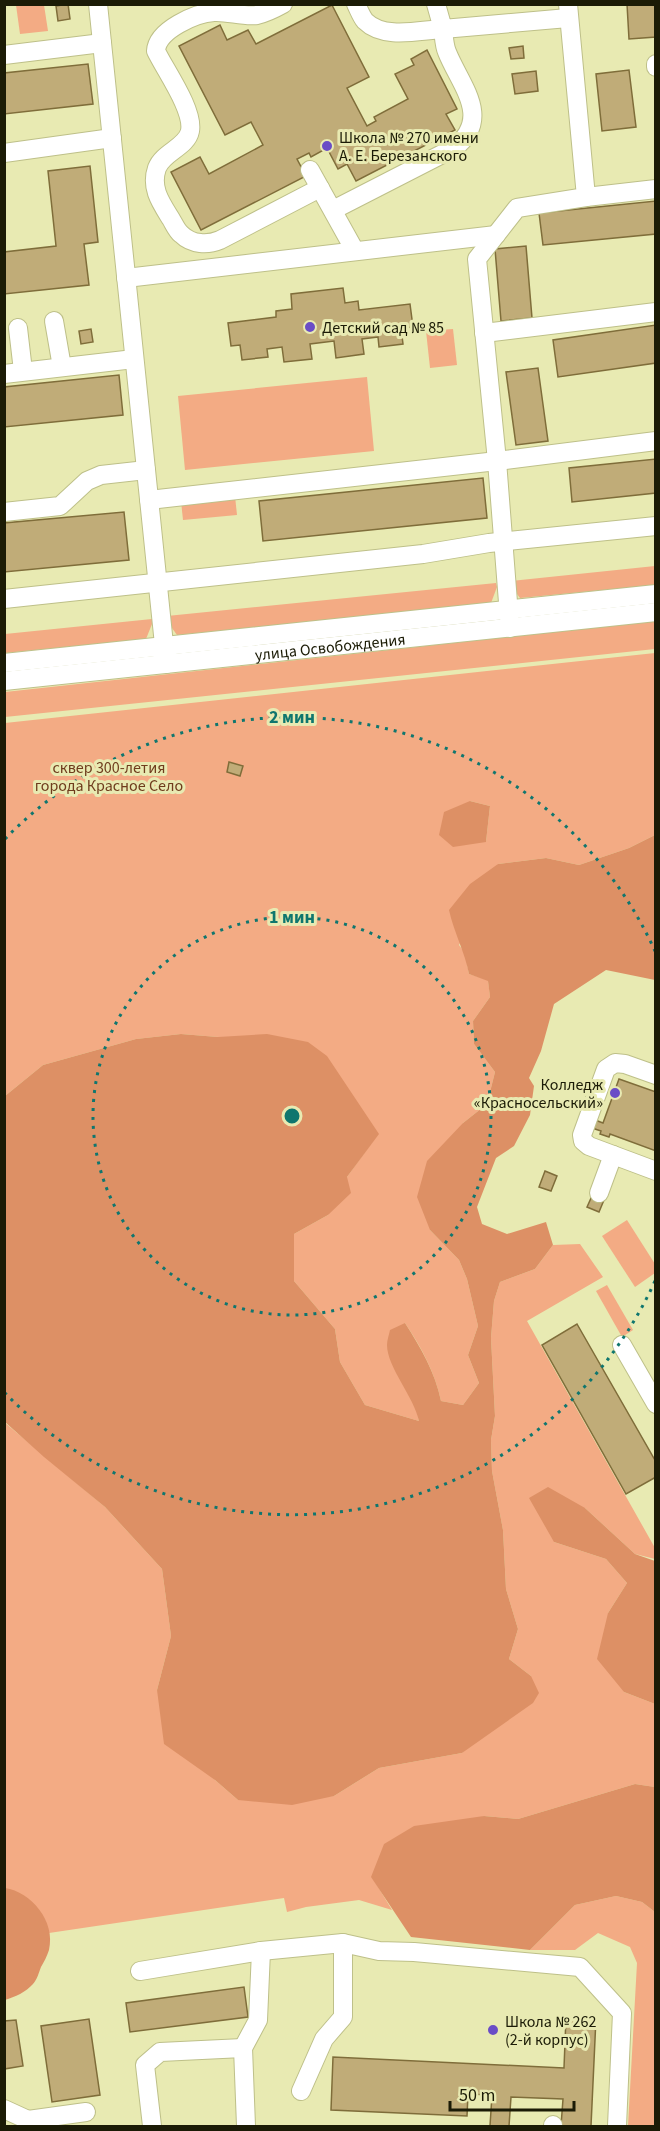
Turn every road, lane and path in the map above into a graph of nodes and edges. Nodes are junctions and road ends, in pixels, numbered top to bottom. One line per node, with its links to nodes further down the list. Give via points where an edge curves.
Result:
1 (98, 4): 7 (street)
2 (283, 4): 12 (street, via 254,15 198,15 164,33 156,43 156,51 185,106 190,130 187,139 158,164 155,189 181,234 204,244 220,240)
3 (356, 4): 6 (street, via 364,20 387,33)
4 (436, 4): 6 (street)
5 (568, 11): 6 (street); 14 (street)
6 (443, 29): 15 (street, via 446,50 472,105 467,134 454,148)
7 (102, 43): 8 (street); 9 (street)
8 (4, 55)
9 (112, 138): 10 (street); 18 (street)
10 (4, 153)
11 (310, 170): 12 (street)
12 (320, 188): 15 (street)
13 (656, 189): 14 (street)
14 (586, 197): 16 (street, via 517,208)
15 (333, 210): 17 (street)
16 (496, 235): 17 (street); 22 (street, via 477,259)
17 (355, 251): 18 (street)
18 (126, 278): 23 (street)
19 (656, 312): 22 (street)
20 (54, 321): 24 (street)
21 (18, 328): 25 (street)
22 (484, 333): 28 (street)
23 (134, 359): 24 (street); 29 (street)
24 (62, 367): 25 (street)
25 (23, 371): 26 (street)
26 (4, 374)
27 (656, 441): 28 (street)
28 (497, 461): 30 (street); 33 (street)
29 (146, 470): 30 (street); 31 (street, via 101,475 60,506)
30 (149, 500): 34 (street)
31 (4, 512)
32 (656, 526): 33 (street)
33 (502, 543): 34 (street); 38 (street)
34 (157, 582): 36 (street); 39 (street)
35 (656, 594): 38 (street, улица Освобождения)
36 (4, 599)
37 (656, 612): 38 (street, улица Освобождения)
38 (509, 619): 39 (street, улица Освобождения)
39 (165, 655): 40 (street, улица Освобождения); 41 (street, улица Освобождения)
40 (4, 663)
41 (4, 681)
42 (656, 1076): 43 (street, via 625,1064 615,1063 606,1070 582,1135 589,1146)
43 (613, 1155): 44 (street); 45 (street)
44 (656, 1171)
45 (599, 1193)
46 (621, 1345): 47 (street)
47 (653, 1396)
48 (343, 1943): 49 (street); 52 (street, via 343,2017 324,2039); 58 (street, via 379,1951 580,1967 622,2013)
49 (261, 1951): 50 (street); 51 (street, via 258,2020)
50 (140, 1971)
51 (243, 2048): 56 (street, via 160,2052 145,2065); 57 (street)
52 (301, 2091)
53 (4, 2109): 55 (street)
54 (86, 2112): 55 (street)
55 (29, 2123)
56 (152, 2127)
57 (246, 2127)
58 (617, 2127)

